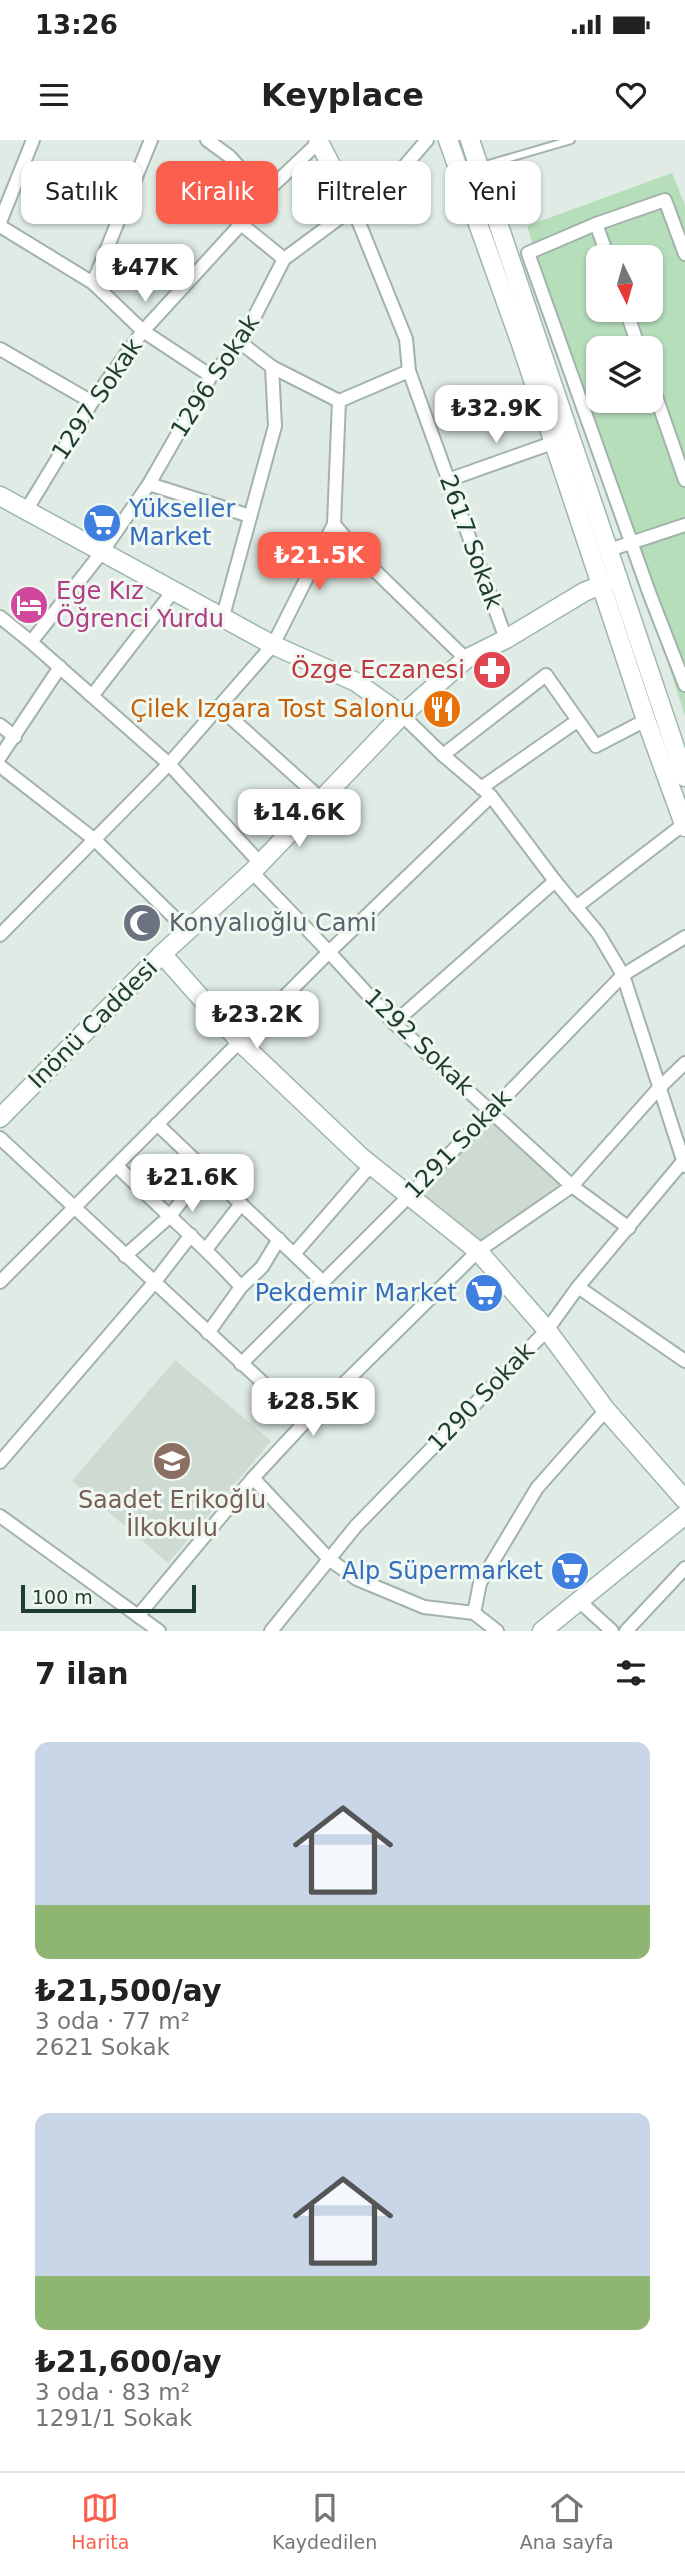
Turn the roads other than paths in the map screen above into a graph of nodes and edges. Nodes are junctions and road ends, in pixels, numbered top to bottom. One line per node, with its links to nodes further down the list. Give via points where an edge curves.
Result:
1 (33, 140): 15 (street)
2 (151, 140): 24 (street)
3 (206, 140): 9 (street)
4 (427, 140): 11 (street, 1296 Sokak)
5 (448, 140): 34 (street)
6 (471, 140): 12 (street)
7 (571, 140): 13 (lane)
8 (318, 141): 10 (street); 14 (street, 1297 Sokak)
9 (234, 161)
10 (328, 161)
11 (409, 161)
12 (478, 161)
13 (500, 161)
14 (278, 180)
15 (0, 224): 24 (street)
16 (241, 224): 23 (street); 25 (street, 1297 Sokak)
17 (332, 224): 23 (street, 1296 Sokak)
18 (359, 224): 29 (street, 2617 Sokak, via 406,339)
19 (499, 224): 44 (street)
20 (596, 224): 21 (street); 22 (street, via 665,200); 43 (street, via 528,253)
21 (604, 245)
22 (685, 254)
23 (285, 259): 26 (street, 1296 Sokak)
24 (93, 284): 25 (street)
25 (143, 331): 30 (street); 32 (street, 1297 Sokak)
26 (241, 343): 28 (street); 30 (street, 1296 Sokak)
27 (0, 349): 32 (street)
28 (272, 367): 31 (street); 40 (street, via 275,426)
29 (409, 371): 31 (street); 35 (street, 2617 Sokak)
30 (211, 376): 37 (street, 1296 Sokak)
31 (339, 401): 41 (street)
32 (92, 402): 39 (street, 1297 Sokak)
33 (662, 413): 36 (street)
34 (555, 442): 35 (street); 46 (street)
35 (448, 480): 50 (street, 2617 Sokak)
36 (685, 480)
37 (149, 484): 40 (street); 45 (street, 1296 Sokak)
38 (0, 496): 39 (street)
39 (27, 509): 45 (street)
40 (250, 516): 48 (street)
41 (334, 524): 52 (street); 53 (street, via 364,560)
42 (685, 525): 43 (street)
43 (632, 542): 44 (street); 55 (street)
44 (609, 550): 46 (street)
45 (102, 552): 47 (street); 51 (street, 1296 Sokak)
46 (610, 581): 50 (street, Inönü Caddesi); 59 (street); 67 (street)
47 (174, 590): 48 (street); 56 (street)
48 (223, 616): 52 (street)
49 (0, 617): 51 (street, 1292 Sokak)
50 (506, 639): 53 (street, Inönü Caddesi)
51 (32, 642): 54 (street, 1292 Sokak)
52 (274, 645): 57 (street); 58 (street, via 356,682)
53 (466, 659): 58 (street, Inönü Caddesi)
54 (60, 667): 56 (street, 1292 Sokak); 62 (street)
55 (685, 685)
56 (92, 696): 65 (street, 1292 Sokak)
57 (219, 707): 65 (street); 69 (street)
58 (402, 715): 63 (street); 69 (street, Inönü Caddesi)
59 (646, 720): 60 (street, via 596,747); 70 (street)
60 (577, 721): 63 (street, via 546,675); 68 (street)
61 (0, 724): 62 (street)
62 (15, 737): 64 (street)
63 (443, 755): 68 (street)
64 (0, 757)
65 (169, 764): 71 (street); 72 (street, 1292 Sokak)
66 (0, 766): 71 (street)
67 (685, 777)
68 (486, 792): 73 (street); 78 (street)
69 (320, 798): 72 (street, Inönü Caddesi)
70 (684, 826): 74 (street)
71 (95, 840): 75 (street); 76 (street)
72 (256, 867): 75 (street, Inönü Caddesi); 78 (street, 1292 Sokak)
73 (555, 881): 74 (street); 81 (street)
74 (576, 906): 80 (street)
75 (187, 930): 79 (street, Inönü Caddesi)
76 (0, 935)
77 (685, 937): 80 (street, 1291 Sokak)
78 (329, 952): 81 (street, 1292 Sokak); 82 (street)
79 (162, 954): 82 (street); 86 (street, Inönü Caddesi)
80 (623, 975): 84 (street); 85 (street, 1291 Sokak)
81 (394, 1023): 85 (street, 1292 Sokak)
82 (241, 1043): 87 (street); 90 (street)
83 (685, 1063): 84 (street)
84 (659, 1088): 89 (street); 93 (street)
85 (489, 1110): 93 (street, 1292 Sokak); 94 (street, 1291 Sokak)
86 (0, 1118)
87 (157, 1124): 91 (street); 92 (street)
88 (0, 1138): 96 (street)
89 (684, 1162): 98 (street, 1290 Sokak)
90 (371, 1165): 94 (street); 103 (street)
91 (117, 1166): 96 (street); 97 (street)
92 (206, 1170): 95 (street); 97 (street)
93 (572, 1186): 98 (street, 1292 Sokak); 102 (street)
94 (409, 1196): 102 (street); 106 (street, 1291 Sokak)
95 (241, 1204): 100 (street); 101 (street)
96 (75, 1209): 104 (street); 105 (street)
97 (169, 1217): 99 (street); 104 (street)
98 (629, 1227): 109 (street, 1290 Sokak)
99 (191, 1235): 101 (street); 107 (street)
100 (279, 1239): 103 (street); 108 (street, via 262,1267)
101 (207, 1248): 108 (street)
102 (478, 1251): 110 (street); 115 (street)
103 (294, 1254): 106 (street)
104 (125, 1256): 107 (street)
105 (0, 1282)
106 (323, 1282): 113 (street, 1291 Sokak)
107 (153, 1284): 111 (street); 116 (street)
108 (242, 1287): 111 (street)
109 (578, 1287): 110 (street, 1290 Sokak); 112 (street)
110 (547, 1330): 114 (street); 121 (street, 1290 Sokak, via 356,1526)
111 (208, 1334): 113 (street)
112 (685, 1361)
113 (241, 1364): 115 (street)
114 (606, 1410): 118 (street); 124 (street, via 537,1488 480,1583)
115 (305, 1422): 117 (street)
116 (0, 1462)
117 (253, 1478): 121 (street); 125 (street)
118 (685, 1500)
119 (685, 1515): 123 (street)
120 (0, 1516): 125 (street)
121 (330, 1560): 124 (street, via 357,1579 425,1606); 127 (street, 1290 Sokak)
122 (685, 1568): 131 (street)
123 (578, 1600): 129 (street); 130 (street)
124 (474, 1613): 128 (street)
125 (138, 1616): 126 (street)
126 (159, 1631)
127 (271, 1631)
128 (497, 1631)
129 (542, 1631)
130 (612, 1631)
131 (626, 1631)

